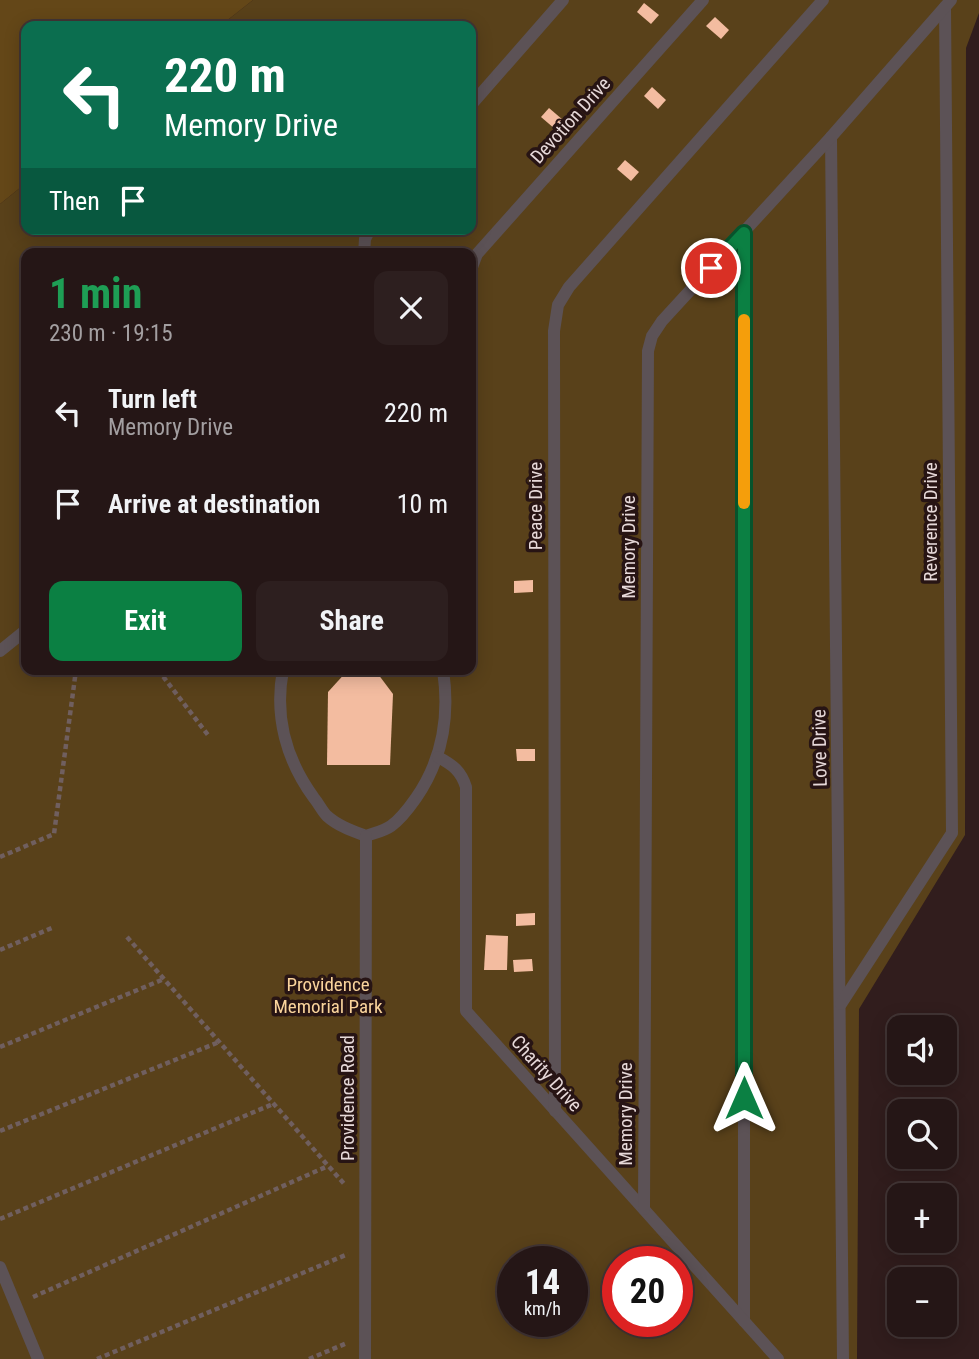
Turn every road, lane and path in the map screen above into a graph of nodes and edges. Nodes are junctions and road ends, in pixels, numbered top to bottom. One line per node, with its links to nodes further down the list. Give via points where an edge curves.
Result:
1 (563, 0): 5 (lane)
2 (704, 0): 8 (lane, Devotion Drive)
3 (823, 0): 27 (lane, Peace Drive, via 569,287 558,305 554,331)
4 (948, 4): 6 (lane, Memory Drive); 23 (lane, Reverence Drive, via 952,833)
5 (476, 99)
6 (831, 137): 7 (lane, Memory Drive); 23 (lane, Love Drive)
7 (744, 233): 31 (lane, Memory Drive, via 662,321 648,351); 36 (lane)
8 (476, 257)
9 (21, 634): 10 (lane)
10 (0, 651)
11 (75, 675): 18 (path, via 54,834)
12 (162, 675): 15 (path)
13 (282, 675): 17 (lane, via 283,738 300,778 327,816)
14 (444, 675): 16 (lane, via 446,724)
15 (208, 735)
16 (439, 757): 17 (lane, via 407,811 390,827); 27 (lane, Charity Drive, via 462,774 466,787 466,1011)
17 (366, 836): 30 (lane, Providence Road)
18 (0, 857)
19 (54, 927): 21 (path)
20 (127, 937): 22 (path)
21 (0, 950)
22 (164, 979): 24 (path); 25 (path)
23 (841, 1005): 43 (lane, Love Drive)
24 (219, 1042): 26 (path); 28 (path)
25 (0, 1046)
26 (274, 1104): 29 (path); 32 (path)
27 (555, 1111): 31 (lane, Charity Drive)
28 (0, 1131)
29 (328, 1166): 30 (path); 35 (path)
30 (366, 1209): 33 (lane, Providence Road)
31 (644, 1209): 36 (lane, Charity Drive)
32 (0, 1219)
33 (365, 1247): 37 (lane, Providence Road); 39 (path)
34 (0, 1267): 35 (lane)
35 (16, 1304): 38 (lane)
36 (744, 1321): 42 (lane, Charity Drive)
37 (365, 1336): 40 (path); 41 (lane, Providence Road)
38 (38, 1359)
39 (97, 1359)
40 (310, 1359)
41 (365, 1359)
42 (778, 1359)
43 (843, 1359)

